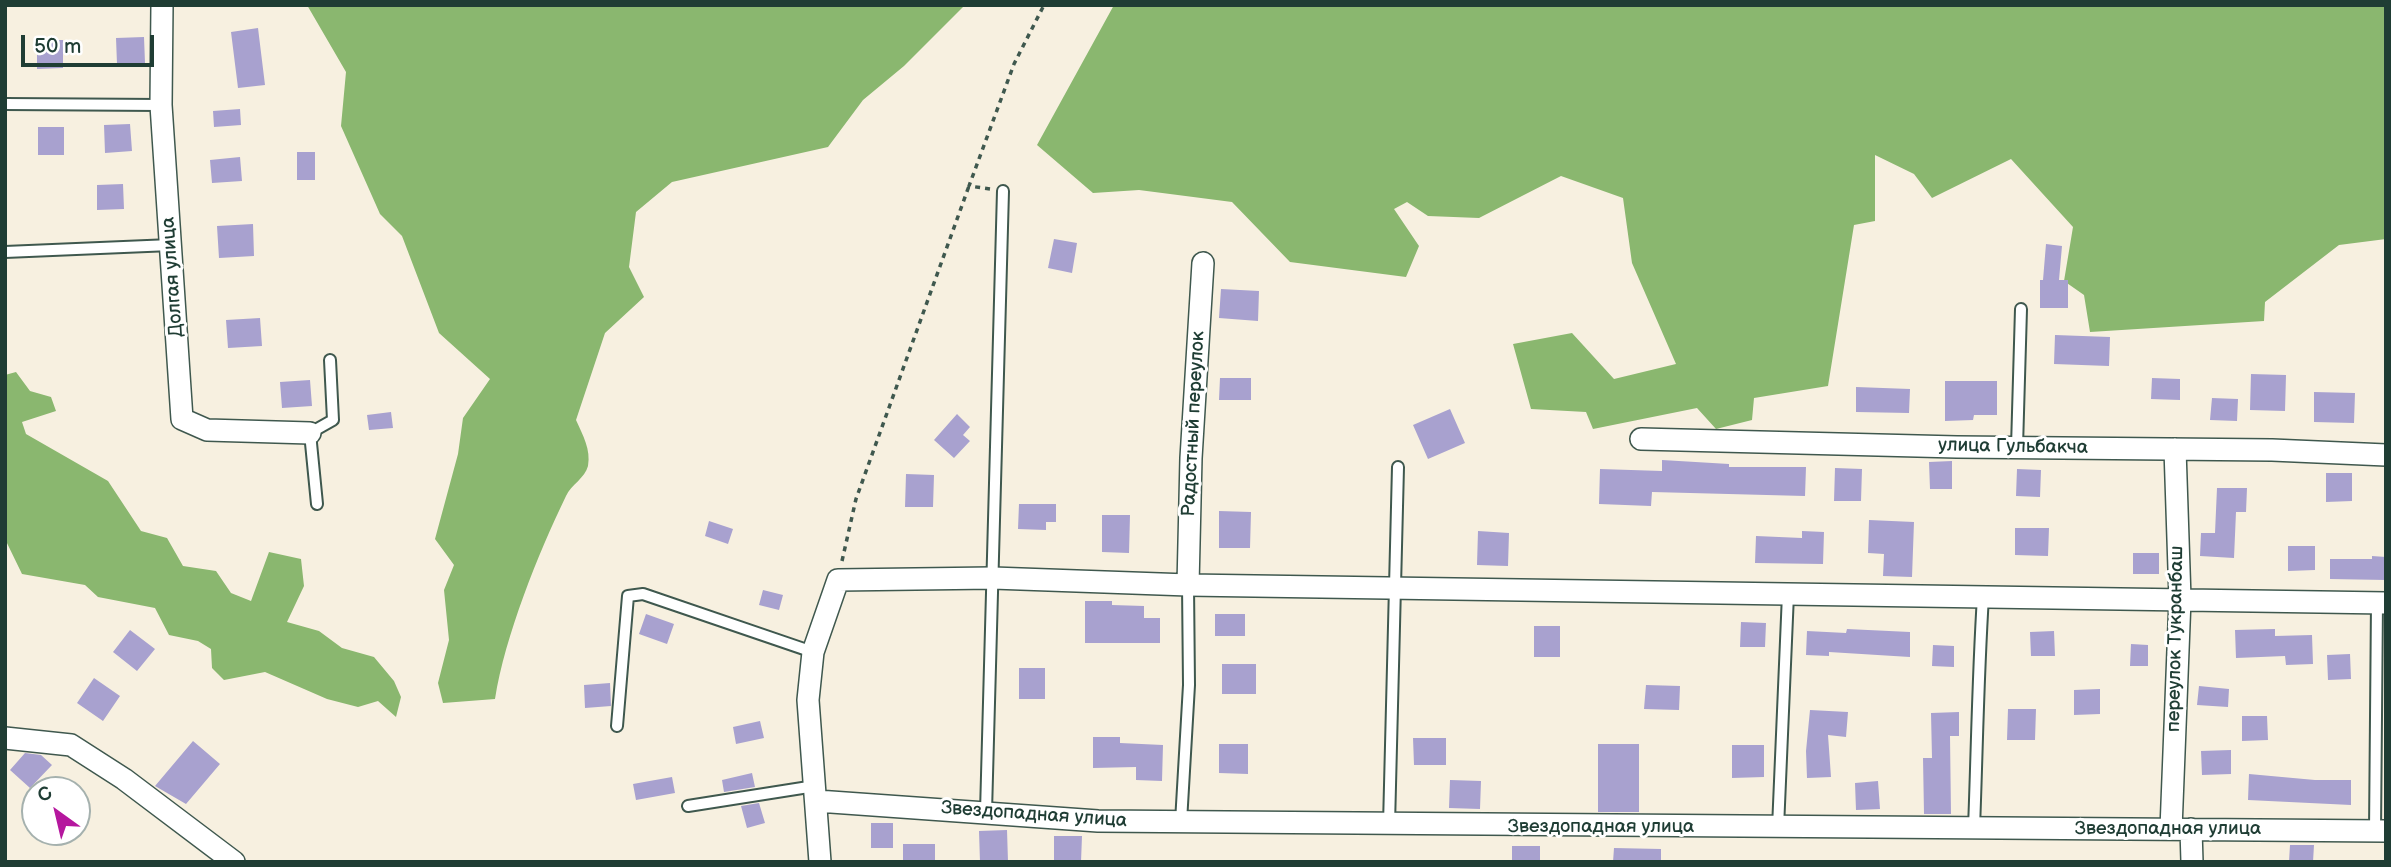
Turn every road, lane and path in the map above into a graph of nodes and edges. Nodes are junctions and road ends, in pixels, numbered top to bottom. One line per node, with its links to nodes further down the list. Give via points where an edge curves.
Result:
1 (162, 5): 4 (street, Долгая улица)
2 (1044, 5): 5 (path, via 1014,64)
3 (5, 104): 4 (lane)
4 (161, 105): 7 (street, Долгая улица)
5 (969, 186): 6 (path); 20 (path, via 856,499)
6 (1003, 191): 19 (lane)
7 (171, 245): 8 (lane); 12 (street, Долгая улица, via 183,419 207,430)
8 (5, 252)
9 (1203, 263): 21 (street, Радостный переулок)
10 (2021, 309): 14 (lane)
11 (330, 360): 12 (lane, via 333,420)
12 (310, 433): 18 (lane)
13 (1641, 439): 14 (street, улица Гульбакча)
14 (2017, 447): 15 (street, улица Гульбакча)
15 (2175, 449): 16 (street, улица Гульбакча); 25 (street, переулок Тукранбаш)
16 (2386, 456)
17 (1398, 467): 22 (lane)
18 (317, 504)
19 (993, 578): 20 (street); 21 (street); 32 (lane)
20 (838, 580): 27 (street)
21 (1188, 585): 22 (street); 33 (lane, via 1189,685)
22 (1394, 588): 23 (street); 34 (lane)
23 (1788, 594): 24 (street); 35 (lane)
24 (1983, 597): 25 (street); 36 (lane)
25 (2180, 599): 26 (street); 37 (street, переулок Тукранбаш)
26 (2381, 602): 38 (lane)
27 (813, 652): 28 (lane, via 643,594 628,596); 30 (street, via 808,700)
28 (617, 726)
29 (5, 738): 39 (street, via 71,744)
30 (816, 793): 31 (lane); 32 (street, Звездопадная улица); 40 (street)
31 (688, 806)
32 (986, 812): 33 (street, Звездопадная улица)
33 (1181, 822): 34 (street, Звездопадная улица)
34 (1389, 825): 35 (street, Звездопадная улица)
35 (1778, 828): 36 (street, Звездопадная улица)
36 (1974, 828): 37 (street, Звездопадная улица)
37 (2181, 829): 38 (street, Звездопадная улица); 41 (street, переулок Тукранбаш)
38 (2380, 831)
39 (234, 862)
40 (820, 862)
41 (2192, 862)

